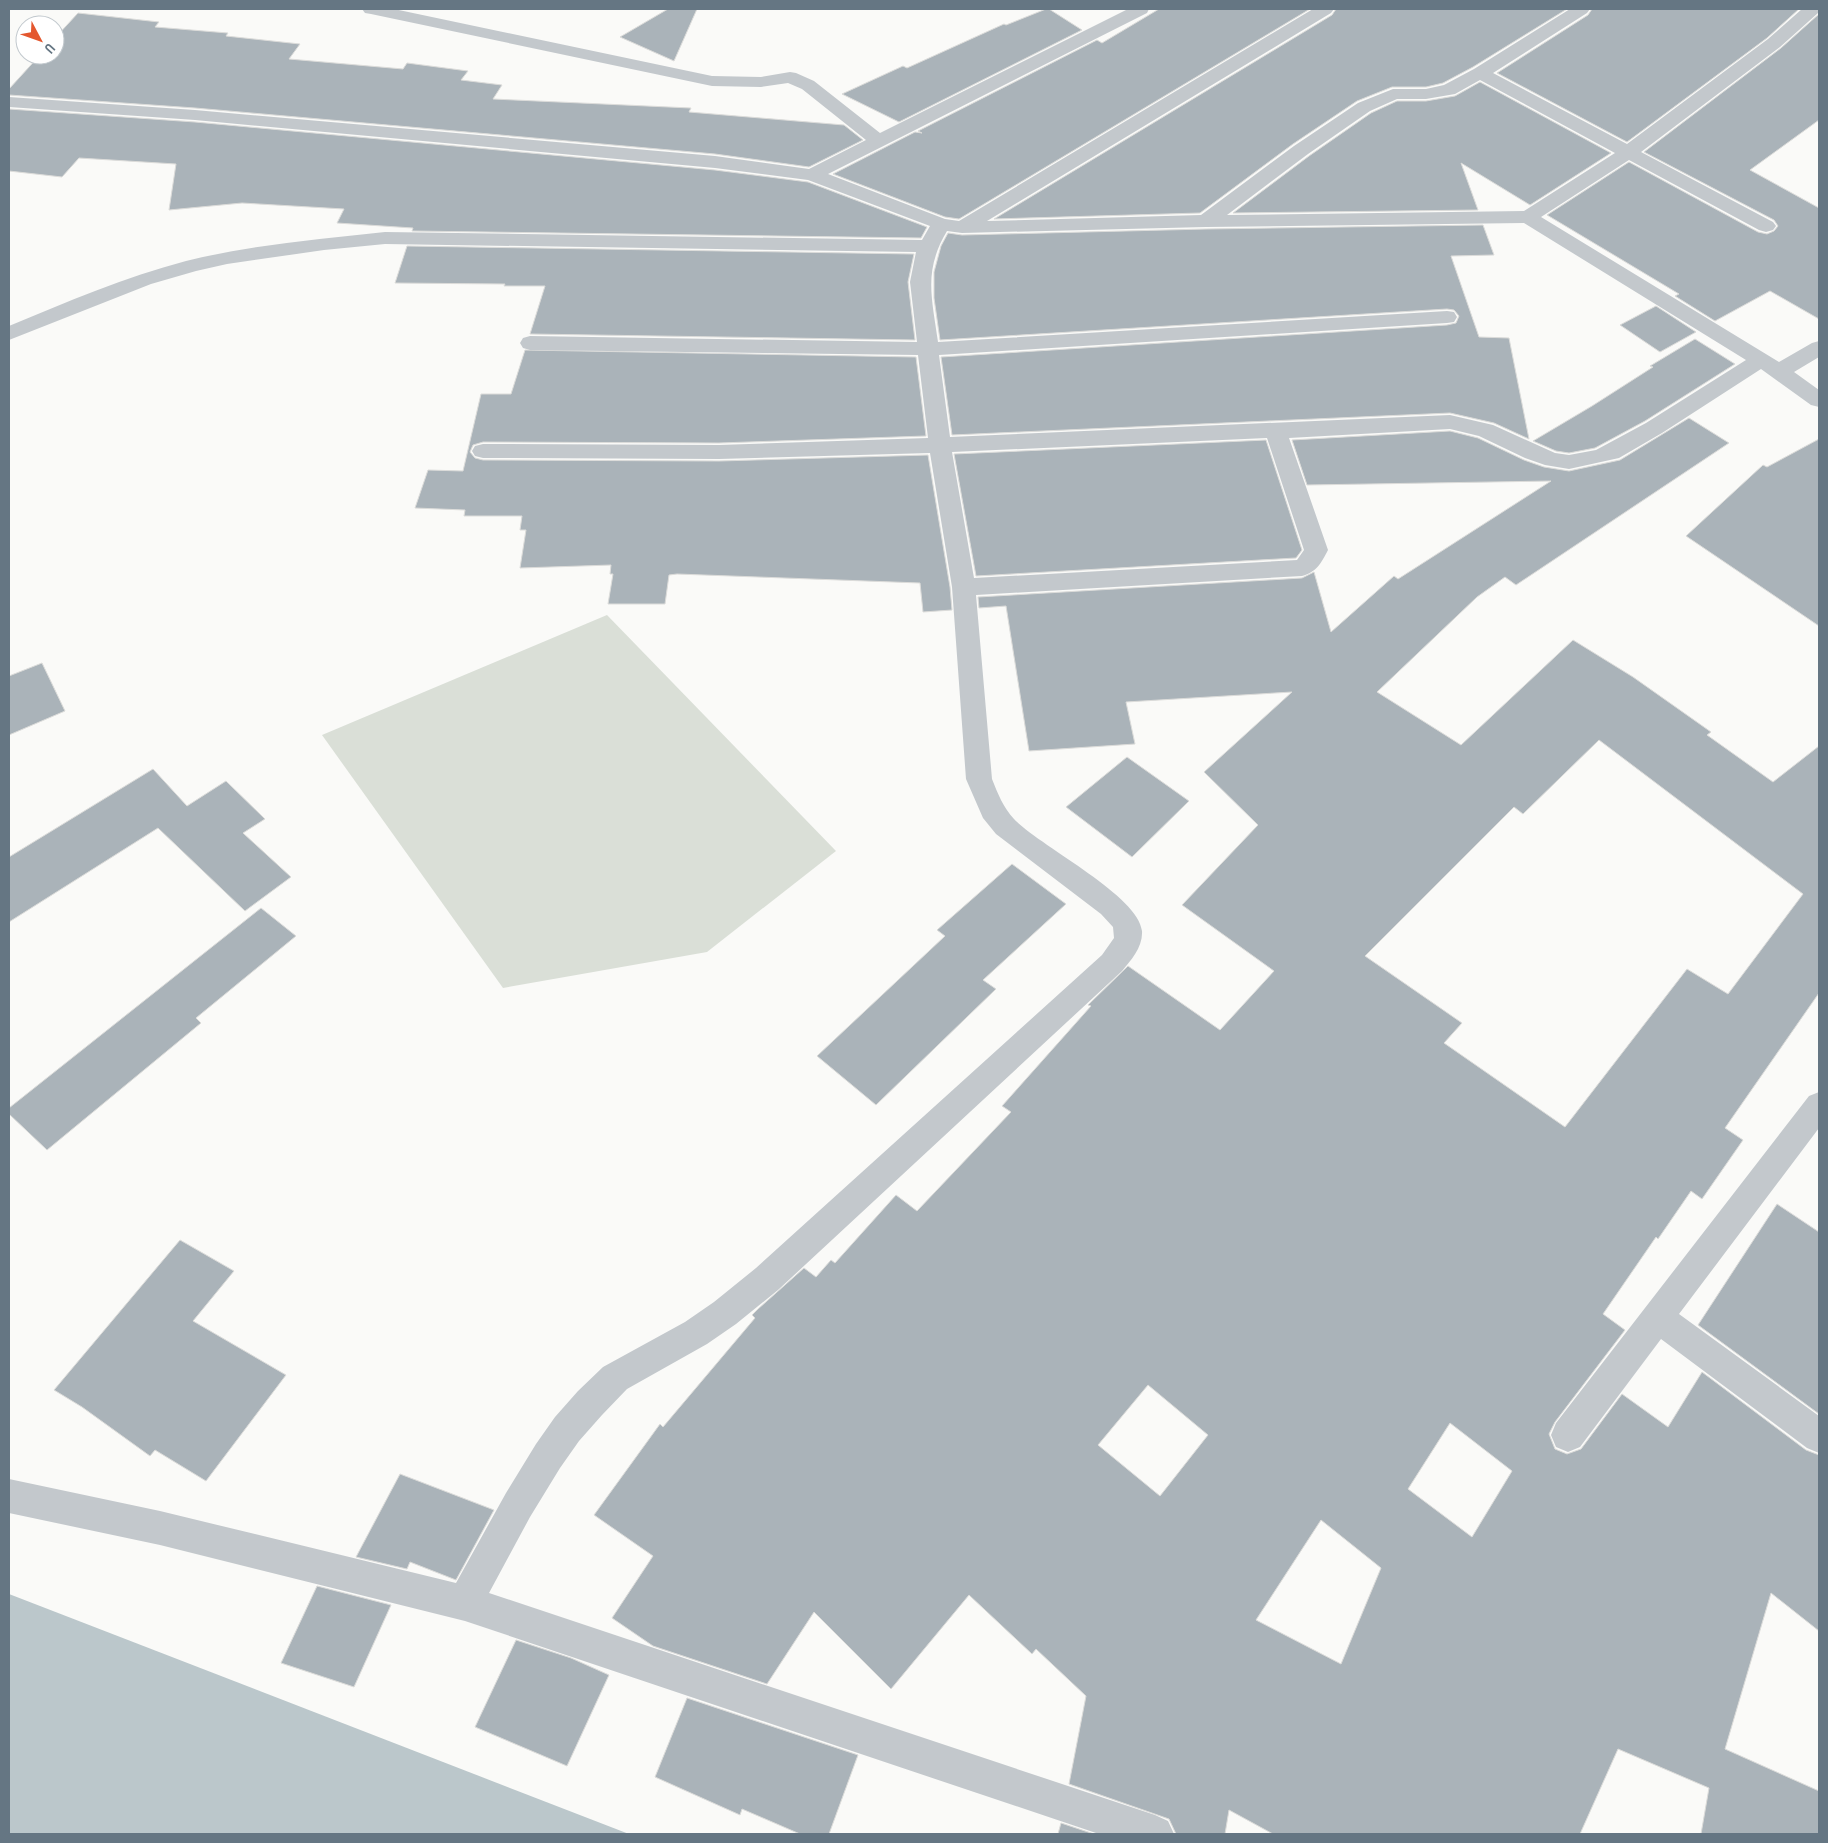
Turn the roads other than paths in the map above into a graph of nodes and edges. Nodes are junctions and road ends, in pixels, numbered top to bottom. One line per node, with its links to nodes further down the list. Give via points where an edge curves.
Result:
1 (370, 9): 8 (street, via 712,81 761,82 790,77 808,85)
2 (1138, 9): 8 (street)
3 (1325, 9): 14 (street)
4 (1581, 9): 6 (street)
5 (1812, 9): 9 (street, via 1774,43)
6 (1480, 73): 9 (street); 12 (street, via 1449,90 1393,94 1364,107)
7 (9, 102): 10 (street, via 195,115 715,162)
8 (880, 142): 10 (street)
9 (1629, 152): 11 (street); 13 (street)
10 (812, 175): 14 (street)
11 (1528, 217): 12 (street); 20 (street)
12 (1206, 221): 14 (street)
13 (1766, 226)
14 (943, 233): 16 (street, via 385,238 324,244 191,266 144,280); 19 (street, via 921,262 920,282)
15 (1447, 317): 19 (street)
16 (9, 334)
17 (530, 343): 19 (street)
18 (1819, 348): 20 (street)
19 (928, 349): 23 (street)
20 (1770, 366): 21 (street); 22 (street, via 1610,453 1570,462 1553,460 1519,448 1485,430 1450,422)
21 (1819, 400)
22 (1276, 432): 23 (street); 25 (street, via 1316,550 1302,568)
23 (940, 445): 24 (street, via 719,452); 25 (street)
24 (483, 451)
25 (964, 587): 31 (street, via 979,779 984,794 1005,827 1111,906 1124,920 1128,938 1124,949 1112,964 767,1279 696,1333 615,1378 567,1429 548,1456)
26 (1819, 1105): 27 (street)
27 (1657, 1317): 28 (street); 29 (street)
28 (1568, 1435)
29 (1819, 1436)
30 (9, 1496): 31 (street, via 160,1528)
31 (466, 1603): 32 (street)
32 (1155, 1834)

